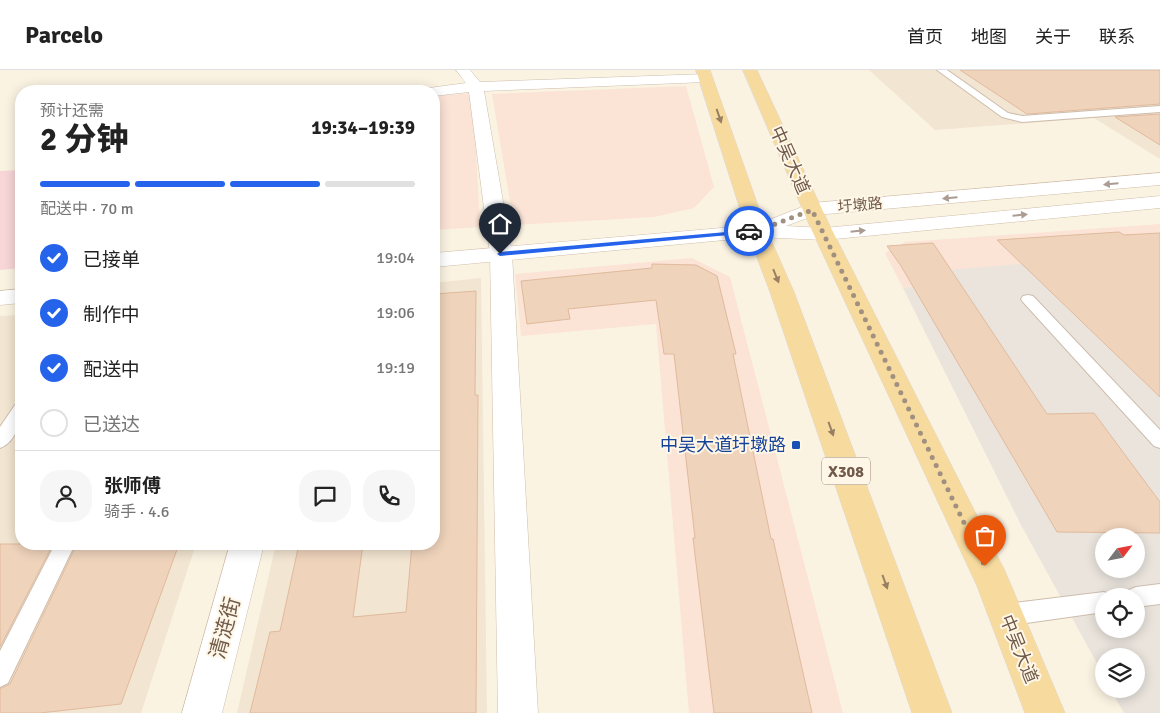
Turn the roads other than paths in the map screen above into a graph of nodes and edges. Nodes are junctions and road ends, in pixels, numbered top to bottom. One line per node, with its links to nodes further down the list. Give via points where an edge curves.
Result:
1 (750, 70): 9 (main road, 中吴大道)
2 (941, 70): 6 (lane, via 1005,114 1022,119)
3 (704, 74): 4 (street); 10 (main road, X308, one-way to 10)
4 (469, 79): 5 (street); 11 (street)
5 (440, 89)
6 (1160, 109)
7 (1160, 179): 9 (street, 圩墩路, one-way to 9)
8 (1160, 202): 9 (street, 圩墩路, one-way to 8)
9 (818, 222): 10 (street, 圩墩路); 10 (street, 圩墩路); 24 (main road, 中吴大道)
10 (757, 231): 11 (street); 28 (main road, X308, one-way to 28, via 782,292)
11 (500, 254): 12 (street); 27 (street)
12 (440, 259)
13 (15, 297): 14 (street)
14 (0, 298)
15 (1028, 299): 18 (lane)
16 (15, 418): 17 (lane)
17 (0, 441)
18 (1160, 441)
19 (62, 550): 25 (lane)
20 (245, 550): 26 (street, 清涟街)
21 (1160, 594): 22 (lane)
22 (1145, 596)
23 (1095, 603): 24 (lane)
24 (1006, 615): 29 (main road, 中吴大道)
25 (0, 676)
26 (202, 713)
27 (518, 713)
28 (932, 713)
29 (1045, 713)

